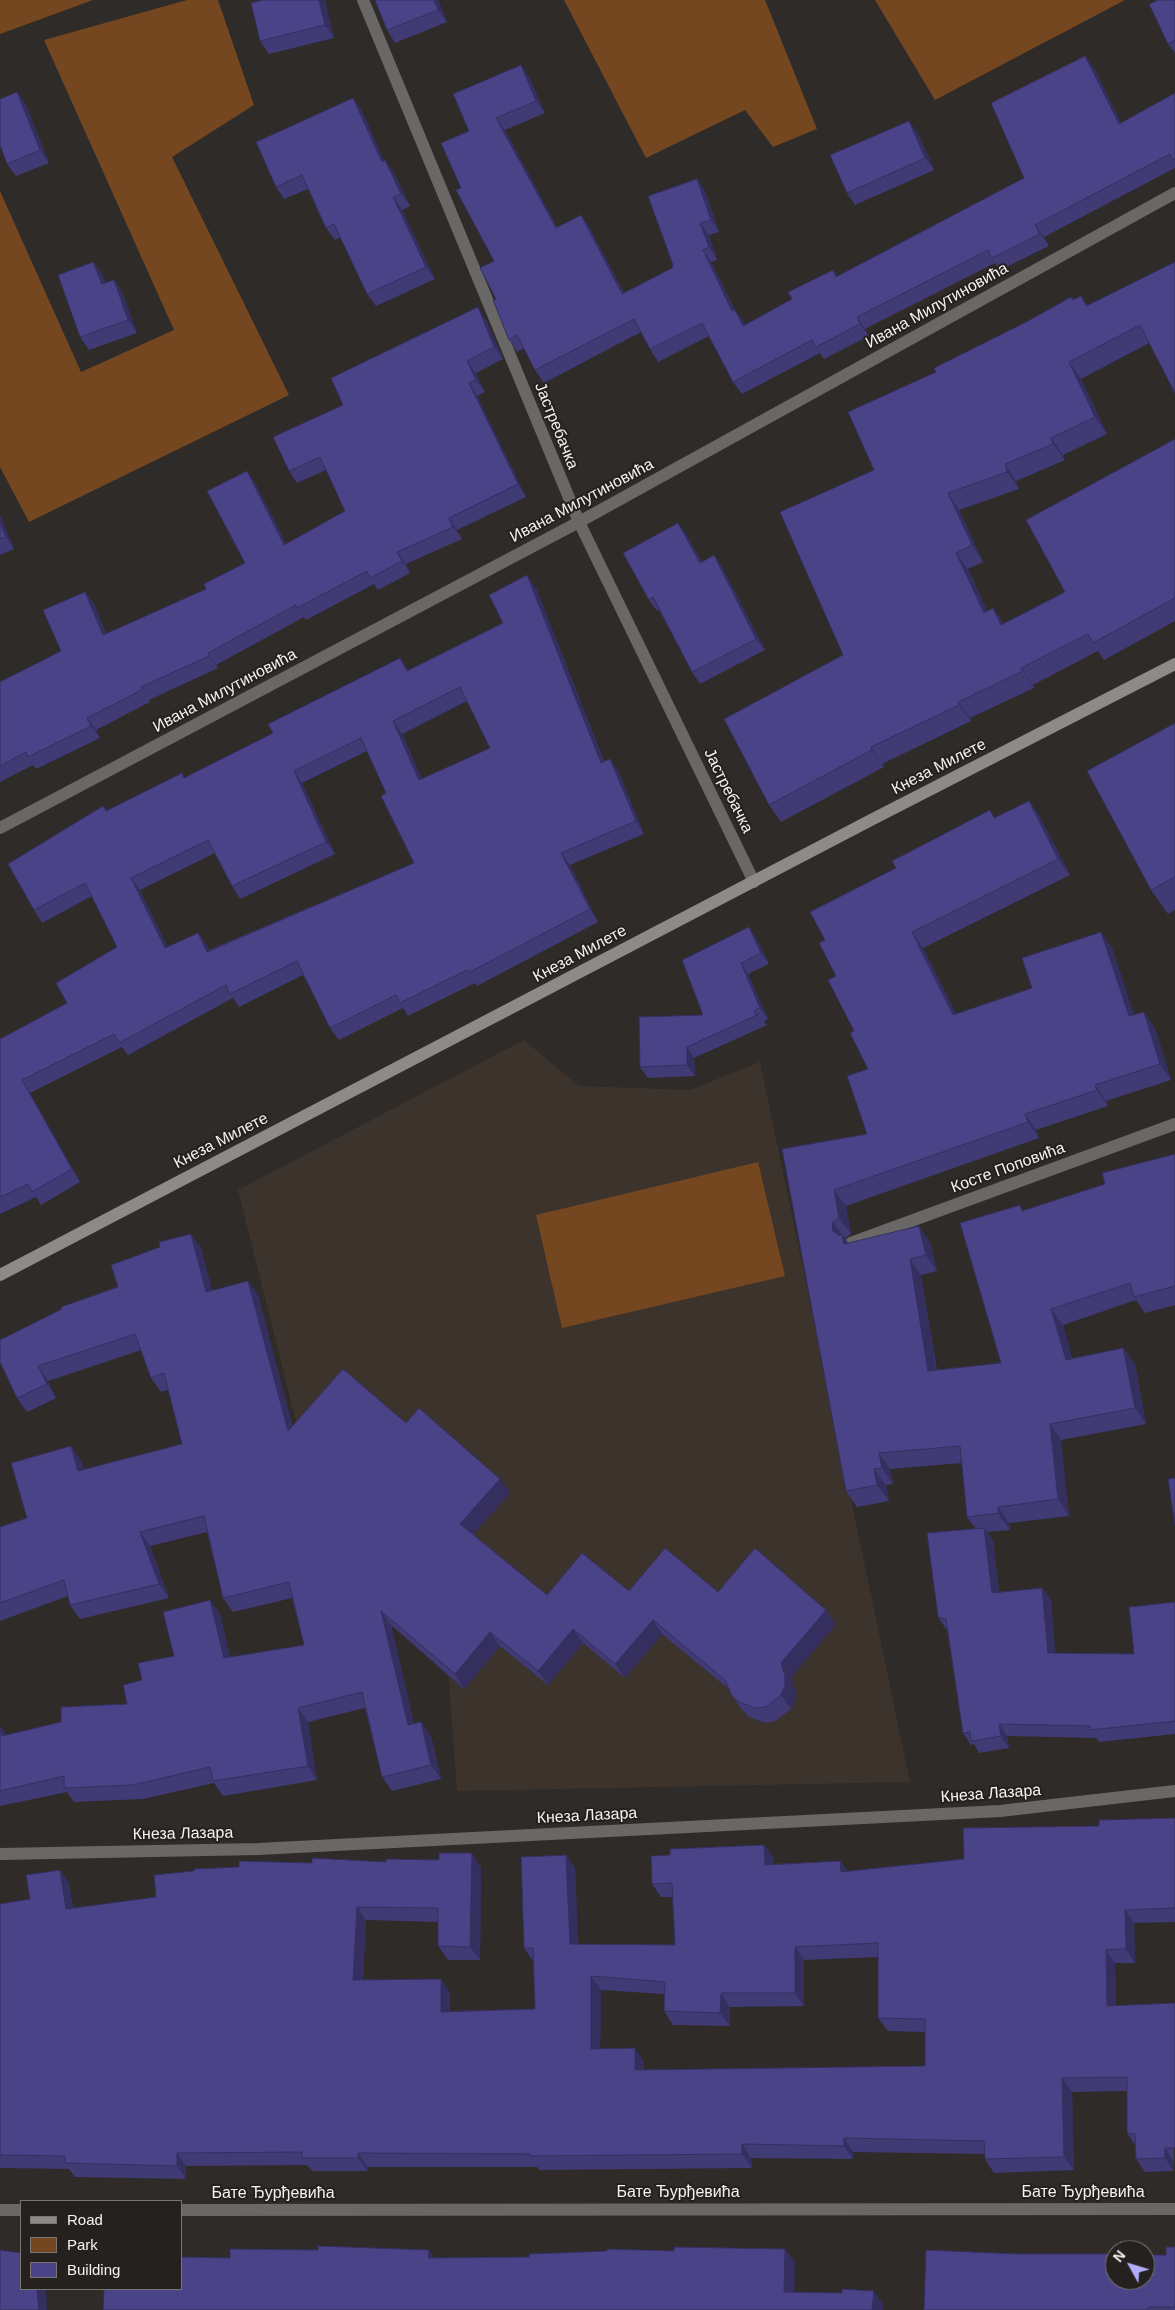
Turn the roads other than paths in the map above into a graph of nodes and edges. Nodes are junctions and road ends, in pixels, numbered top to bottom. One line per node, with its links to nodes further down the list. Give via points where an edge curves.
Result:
1 (363, 0): 3 (street, Јастребачка)
2 (1175, 193): 3 (street, Ивана Милутиновића)
3 (579, 522): 5 (street, Ивана Милутиновића); 6 (street, Јастребачка)
4 (1175, 664): 6 (main road, Кнеза Милете)
5 (0, 828)
6 (754, 882): 9 (main road, Кнеза Милете)
7 (1175, 1124): 8 (street, Косте Поповића)
8 (851, 1243)
9 (0, 1275)
10 (1175, 1791): 11 (street, Кнеза Лазара, via 1000,1811 258,1849)
11 (0, 1854)
12 (1175, 2209): 15 (street, Бате Ђурђевића)
13 (0, 2210): 14 (street)
14 (20, 2210)
15 (182, 2210)

